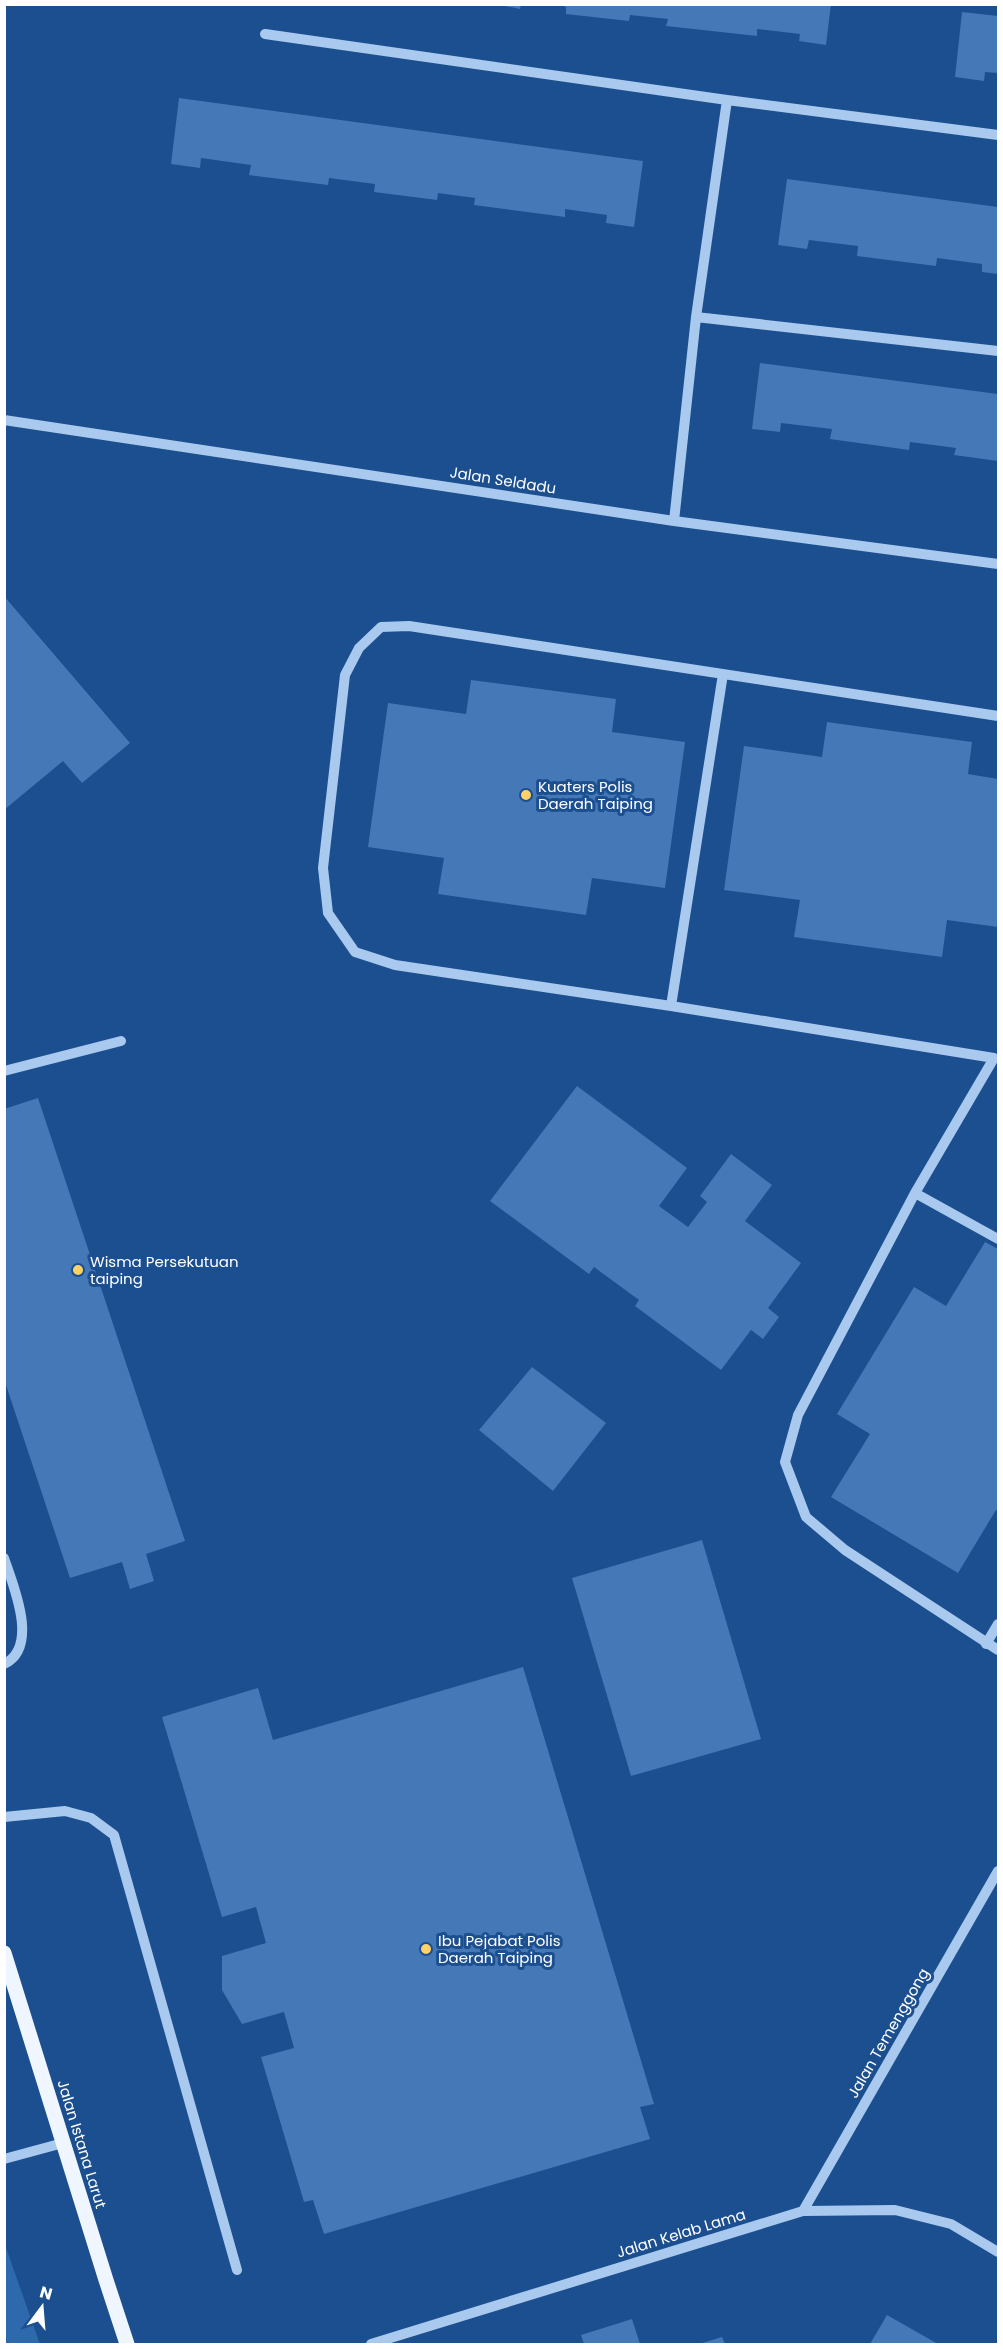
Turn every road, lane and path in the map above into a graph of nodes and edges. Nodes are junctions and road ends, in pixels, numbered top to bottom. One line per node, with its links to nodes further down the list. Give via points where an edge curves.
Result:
1 (265, 33): 2 (street)
2 (727, 100): 3 (street); 4 (street)
3 (999, 135)
4 (696, 317): 5 (street); 7 (street)
5 (999, 351)
6 (4, 420): 7 (street, Jalan Seldadu)
7 (674, 521): 8 (street, Jalan Seldadu)
8 (999, 564)
9 (723, 674): 10 (street); 11 (street); 11 (street, via 409,626 381,627 359,648 345,675 324,868 328,913 355,952 395,965)
10 (999, 716)
11 (671, 1006): 13 (street)
12 (122, 1041): 14 (street)
13 (996, 1054): 15 (street)
14 (4, 1071)
15 (915, 1193): 16 (street); 19 (street, via 798,1414 785,1462 806,1517 844,1550)
16 (999, 1239)
17 (4, 1558): 21 (street, via 23,1618 20,1645)
18 (999, 1624): 19 (street)
19 (986, 1644): 20 (street)
20 (999, 1650)
21 (4, 1664)
22 (4, 1817): 29 (street, via 65,1811 91,1818 114,1835)
23 (999, 1871): 27 (street, Jalan Temenggong)
24 (4, 1953): 25 (main road, Jalan Istana Larut)
25 (63, 2144): 26 (street); 31 (main road, Jalan Istana Larut)
26 (4, 2159)
27 (803, 2211): 28 (street, Jalan Kelab Lama, via 895,2210 951,2224); 30 (street, Jalan Kelab Lama)
28 (999, 2252)
29 (237, 2270)
30 (398, 2341): 32 (street, Jalan Kelab Lama)
31 (128, 2344)
32 (371, 2344)

